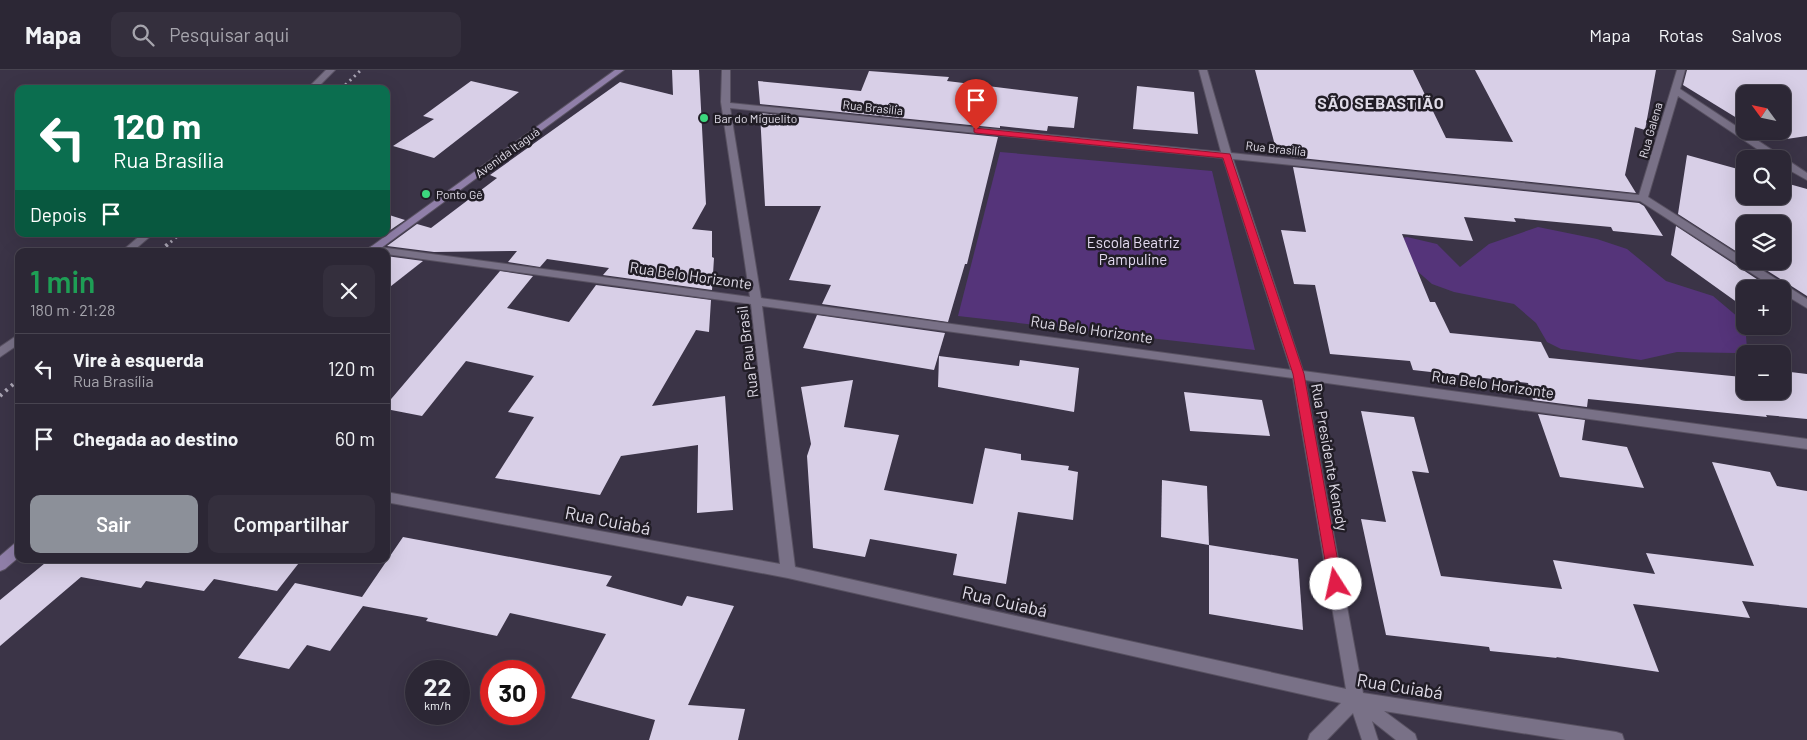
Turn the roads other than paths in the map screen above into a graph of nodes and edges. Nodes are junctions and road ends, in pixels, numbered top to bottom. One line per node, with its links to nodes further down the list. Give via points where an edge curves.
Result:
1 (331, 70): 6 (street)
2 (620, 70): 14 (main road, Avenida Itaguá)
3 (726, 70): 8 (street, Rua Pau Brasil)
4 (1203, 70): 10 (street, Rua Presidente Kenedy)
5 (1681, 70): 7 (street, Rua Galena)
6 (315, 85)
7 (1675, 90): 9 (street); 13 (street, Rua Galena)
8 (726, 105): 10 (street, Rua Brasília); 20 (street, Rua Pau Brasil)
9 (1765, 150)
10 (1227, 156): 13 (street, Rua Brasília); 24 (street, Rua Presidente Kenedy)
11 (1791, 167): 12 (street)
12 (1807, 178)
13 (1643, 198): 21 (street)
14 (390, 236)
15 (144, 237): 17 (street)
16 (389, 237): 18 (main road, Avenida Itaguá)
17 (131, 248)
18 (374, 248)
19 (390, 252): 20 (street, Rua Belo Horizonte)
20 (756, 300): 24 (street, Rua Belo Horizonte); 29 (street, Rua Pau Brasil)
21 (1807, 304)
22 (15, 341): 23 (street)
23 (0, 354)
24 (1298, 374): 25 (street, Rua Belo Horizonte); 30 (street, Rua Presidente Kenedy)
25 (1807, 444)
26 (390, 499): 29 (street, Rua Cuiabá)
27 (15, 552): 28 (main road)
28 (0, 565)
29 (788, 572): 30 (street, Rua Cuiabá)
30 (1356, 699): 31 (street); 32 (street, Rua Presidente Kenedy); 33 (street); 34 (street, Rua Cuiabá)
31 (1316, 740)
32 (1370, 740)
33 (1409, 740)
34 (1616, 740)

